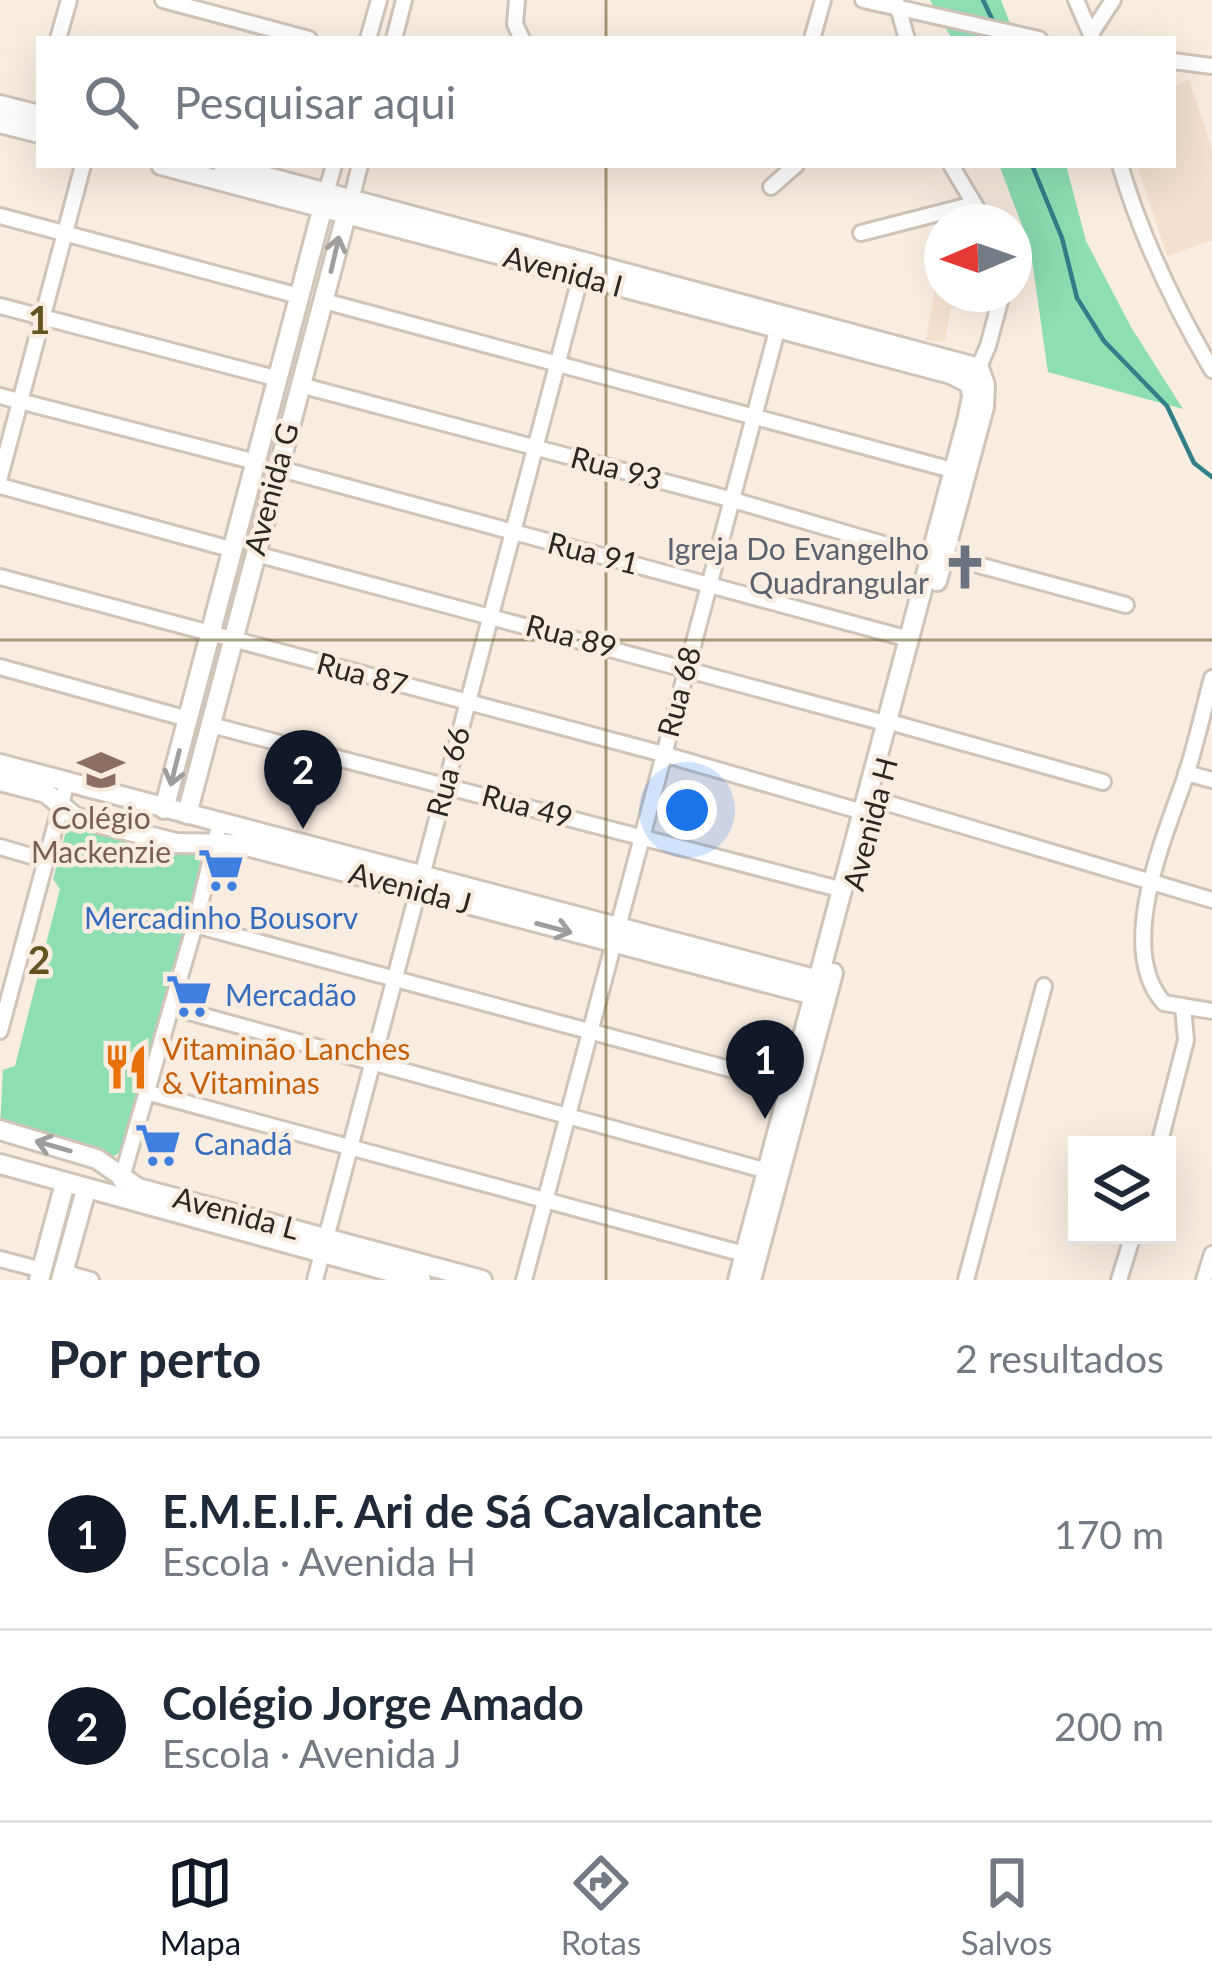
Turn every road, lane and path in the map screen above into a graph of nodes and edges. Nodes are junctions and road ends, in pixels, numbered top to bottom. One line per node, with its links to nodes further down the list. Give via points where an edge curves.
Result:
1 (69, 0): 11 (street)
2 (163, 0): 12 (street)
3 (379, 0): 13 (street)
4 (404, 0): 14 (street)
5 (517, 0): 15 (street)
6 (823, 0): 16 (street)
7 (863, 0): 10 (street)
8 (1076, 0): 19 (street)
9 (1113, 0): 19 (street)
10 (897, 5): 17 (street); 18 (street)
11 (59, 36)
12 (299, 36)
13 (369, 36)
14 (395, 36)
15 (521, 36)
16 (813, 36)
17 (906, 36)
18 (1024, 36)
19 (1093, 36)
20 (1176, 61): 21 (street)
21 (1212, 66)
22 (0, 105): 23 (street)
23 (36, 113)
24 (0, 123): 25 (street)
25 (36, 132)
26 (82, 168): 40 (street)
27 (175, 168): 35 (street, Avenida I)
28 (232, 168): 35 (street, Avenida I)
29 (333, 168): 35 (street, Avenida G)
30 (359, 168): 37 (street, Avenida G)
31 (793, 168): 34 (street)
32 (953, 168): 36 (street)
33 (1121, 168): 50 (street, via 1155,260)
34 (771, 187)
35 (325, 201): 37 (street, Avenida I); 43 (street, Avenida G)
36 (974, 204)
37 (348, 207): 42 (street, Avenida I); 44 (street, Avenida G, one-way to 37)
38 (0, 216): 40 (street)
39 (924, 217): 41 (street)
40 (64, 233): 43 (street); 47 (street)
41 (861, 233)
42 (583, 270): 48 (street, Avenida I); 49 (street, Rua 66)
43 (299, 296): 52 (street, Avenida G)
44 (324, 301): 49 (street); 53 (street, Avenida G)
45 (0, 306): 47 (street)
46 (995, 312): 51 (street)
47 (41, 317): 52 (street); 55 (street)
48 (779, 321): 51 (street, Avenida I); 56 (street, Rua 68)
49 (559, 364): 56 (street); 57 (street, Rua 66)
50 (1212, 370)
51 (971, 377): 60 (street, Avenida H); 66 (street, Avenida H, via 985,386 984,406)
52 (279, 379): 58 (street, Avenida G)
53 (300, 386): 57 (street, Rua 93); 59 (street, Avenida G)
54 (0, 396): 55 (street)
55 (21, 402): 58 (street); 61 (street)
56 (755, 416): 60 (street); 62 (street, Rua 68)
57 (536, 447): 62 (street, Rua 93); 63 (street, Rua 66)
58 (256, 462): 64 (street, Avenida G)
59 (277, 468): 63 (street, Rua 91); 65 (street, Avenida G)
60 (952, 470): 66 (street, Avenida H)
61 (0, 482): 64 (street)
62 (733, 500): 66 (street, Rua 93); 68 (street, Rua 68)
63 (513, 533): 68 (street, Rua 91); 70 (street, Rua 66)
64 (233, 550): 71 (street, Avenida G)
65 (256, 554): 70 (street, Rua 89); 73 (street, Avenida G)
66 (938, 557): 69 (street, Rua 93); 72 (street, Avenida H); 79 (street, Avenida H)
67 (0, 578): 71 (street, Rua 87)
68 (709, 584): 72 (street, Rua 91); 75 (street, Rua 68)
69 (1126, 605)
70 (491, 615): 75 (street, Rua 89); 77 (street, Rua 66)
71 (212, 634): 73 (street, Rua 87); 78 (street, Avenida G)
72 (909, 639): 79 (street, Avenida H)
73 (232, 640): 77 (street, Rua 87); 80 (street, Avenida G)
74 (0, 667): 78 (street)
75 (686, 669): 79 (street, Rua 89); 81 (street, Rua 68)
76 (1212, 678): 83 (street)
77 (467, 703): 81 (street, Rua 87); 88 (street, Rua 66)
78 (188, 718): 91 (street, Avenida G, one-way to 91)
79 (891, 724): 87 (street, Rua 89); 90 (street, Avenida H)
80 (211, 725): 88 (street, Rua 49); 92 (street, Avenida G)
81 (663, 754): 90 (street, Rua 87); 94 (street, Rua 68)
82 (0, 764): 86 (street, Avenida J)
83 (1186, 773): 84 (street); 97 (street)
84 (1212, 780)
85 (0, 781): 89 (street, Avenida J)
86 (67, 782): 89 (street); 91 (street, Avenida J)
87 (1103, 782)
88 (448, 785): 94 (street, Rua 49); 98 (street, Rua 66)
89 (61, 804): 93 (street, Avenida J, via 75,818 176,843); 96 (street)
90 (870, 806): 97 (street, Rua 87); 99 (street, Avenida H); 106 (street, Avenida H)
91 (164, 809): 92 (street, Avenida J)
92 (188, 814): 93 (street, Avenida J)
93 (217, 832): 98 (street, Avenida J); 101 (street)
94 (643, 838): 99 (street, Rua 49); 102 (street, Rua 68)
95 (0, 847): 96 (street)
96 (45, 860): 103 (street)
97 (1150, 881): 100 (street, Rua 87); 108 (street, via 1148,978 1164,1003)
98 (420, 883): 102 (street, Avenida J); 104 (street, Rua 66)
99 (843, 890): 106 (street, Avenida H)
100 (1212, 900)
101 (195, 925): 104 (street); 107 (street)
102 (617, 935): 106 (street, Avenida J); 110 (street, Rua 68)
103 (8, 967): 111 (street)
104 (398, 979): 110 (street); 112 (street, Rua 66)
105 (1044, 986): 140 (street)
106 (822, 989): 113 (street, Avenida H); 139 (street, Avenida H)
107 (171, 1006): 112 (street); 114 (street)
108 (1183, 1007): 109 (street); 117 (street, via 1186,1040)
109 (1212, 1011)
110 (589, 1030): 113 (street); 115 (street, Rua 68)
111 (0, 1031)
112 (376, 1060): 115 (street); 118 (street, Rua 66)
113 (789, 1084): 120 (street, Avenida H)
114 (146, 1092): 118 (street); 121 (street)
115 (566, 1115): 120 (street); 125 (street, Rua 68)
116 (0, 1130): 121 (street, Avenida L, one-way to 116, via 97,1159)
117 (1161, 1136)
118 (351, 1148): 125 (street); 127 (street, Rua 66)
119 (0, 1164): 122 (street, Avenida L)
120 (764, 1170): 128 (street, Avenida H)
121 (123, 1176): 124 (street); 127 (street, Avenida L, via 138,1188)
122 (65, 1183): 123 (street, Avenida L); 131 (street)
123 (86, 1190): 124 (street, Avenida L); 132 (street)
124 (115, 1196): 127 (street, Avenida L)
125 (545, 1198): 128 (street); 137 (street, Rua 68)
126 (1129, 1244): 141 (street)
127 (324, 1245): 134 (street, Rua 66); 135 (street, Avenida L); 136 (street, Avenida L)
128 (744, 1253): 138 (street, Avenida H)
129 (1212, 1255): 142 (street)
130 (0, 1259): 131 (street)
131 (40, 1275)
132 (62, 1276): 133 (street)
133 (92, 1280)
134 (315, 1280)
135 (422, 1280)
136 (482, 1280)
137 (524, 1280)
138 (738, 1280)
139 (751, 1280)
140 (966, 1280)
141 (1119, 1280)
142 (1204, 1280)

